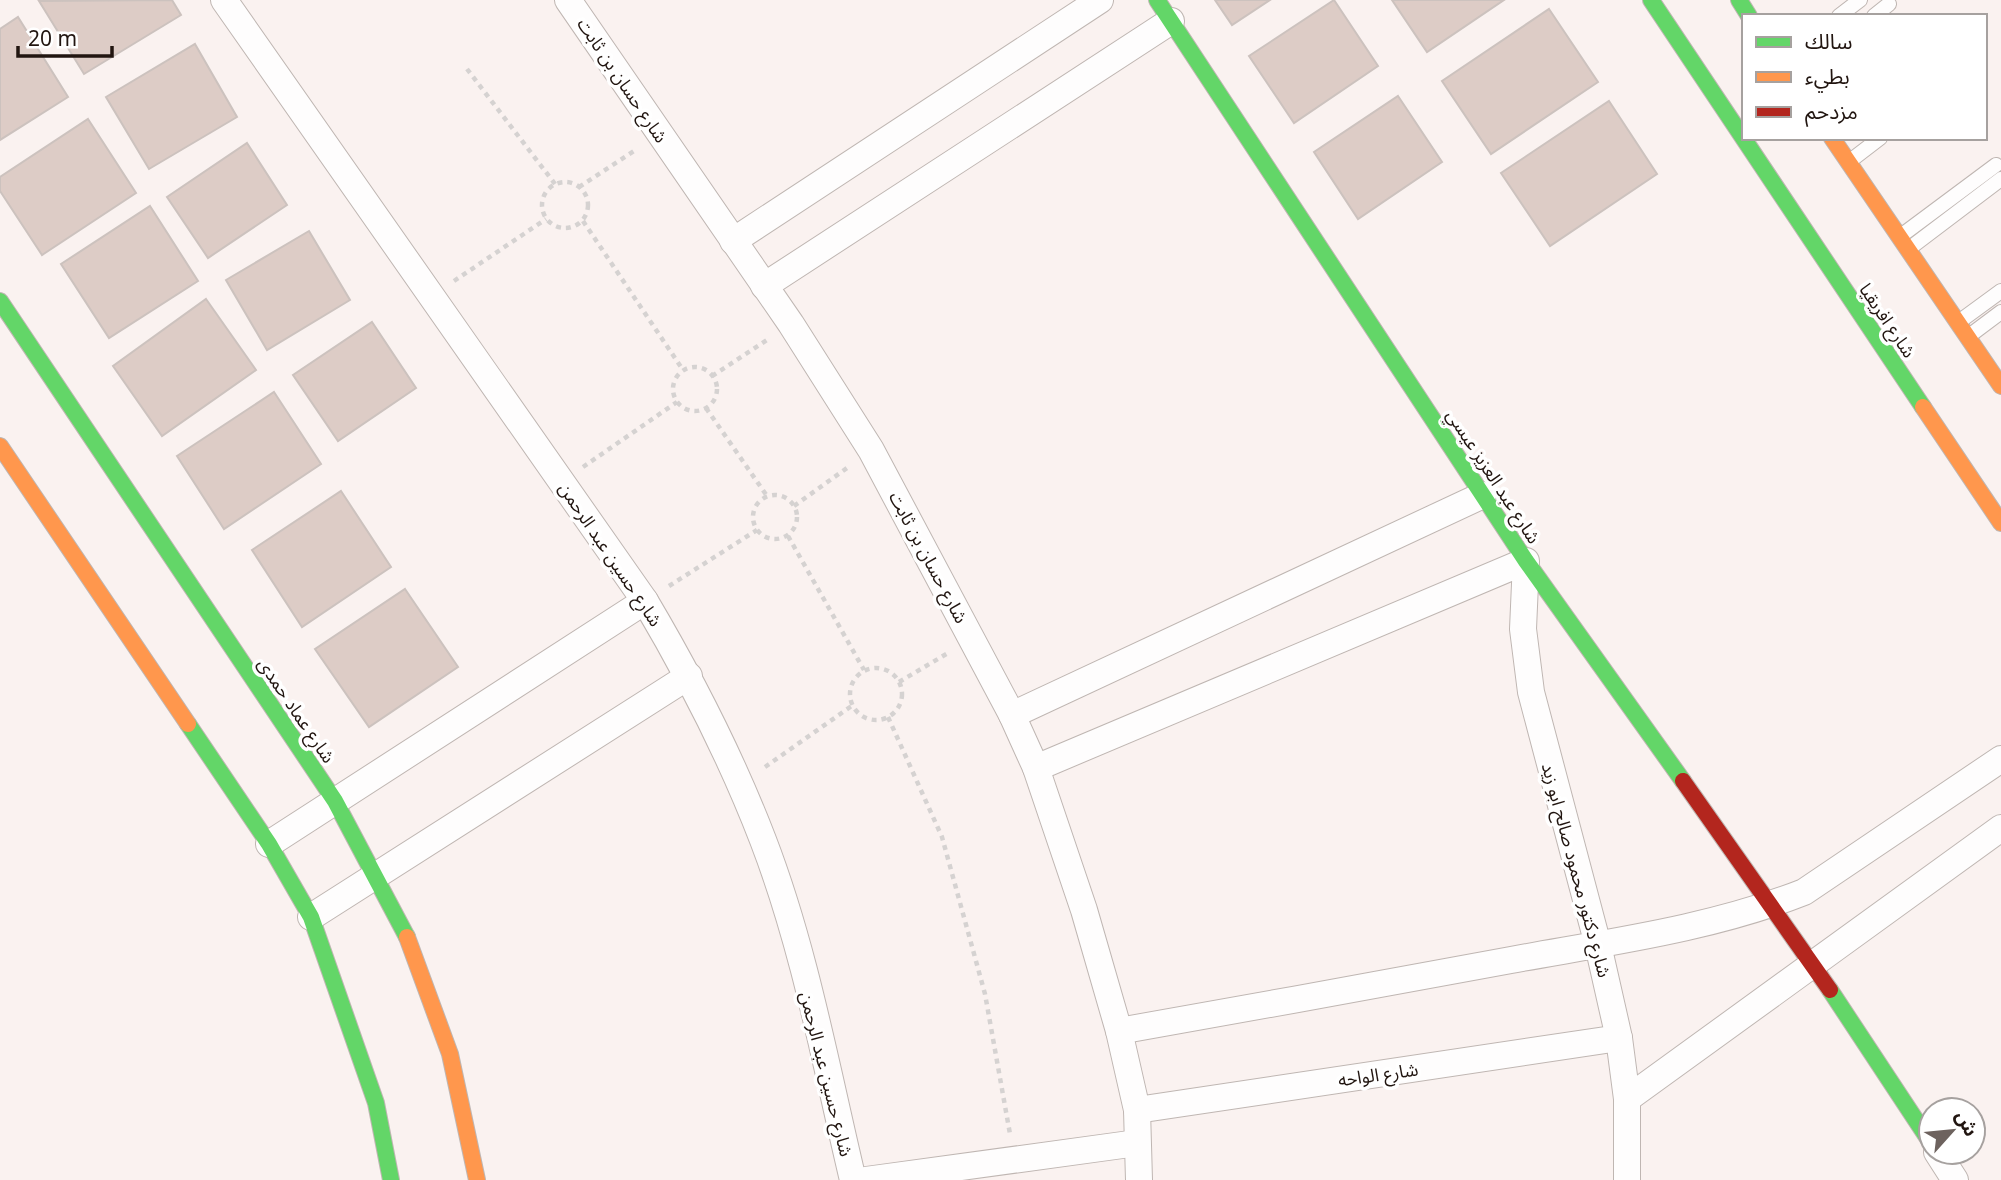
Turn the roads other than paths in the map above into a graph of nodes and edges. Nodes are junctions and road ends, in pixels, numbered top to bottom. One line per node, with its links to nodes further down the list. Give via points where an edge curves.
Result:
1 (224, 0): 30 (street, شارع حسين عبد الرحمن)
2 (568, 0): 17 (street, شارع حسان بن ثابت)
3 (1100, 0): 17 (street)
4 (1651, 0): 10 (street, شارع افريقيا)
5 (1860, 0): 8 (lane)
6 (1889, 4): 9 (lane)
7 (1164, 11): 19 (street); 27 (street, شارع عبد العزيز عيسي)
8 (1842, 14)
9 (1876, 14)
10 (1742, 136)
11 (1745, 140): 28 (street, شارع افريقيا)
12 (1877, 140): 14 (lane)
13 (1839, 141): 14 (street)
14 (1849, 162): 18 (street)
15 (1996, 165): 18 (lane)
16 (2001, 179): 18 (lane)
17 (733, 242): 19 (street, شارع حسان بن ثابت)
18 (1904, 243): 23 (street)
19 (764, 286): 32 (street, شارع حسان بن ثابت, via 871,450)
20 (2001, 291): 23 (lane)
21 (0, 302): 35 (street, شارع عماد حمدى)
22 (2001, 312): 24 (lane)
23 (1958, 323): 24 (street)
24 (1968, 337): 25 (street)
25 (2001, 386)
26 (0, 446): 37 (street)
27 (1483, 495): 29 (street, شارع عبد العزيز عيسي); 32 (street)
28 (2001, 523)
29 (1526, 561): 34 (street); 39 (street, شارع عبد العزيز عيسي); 41 (street, شارع دكتور محمود صالح ابو زيد, via 1525,659)
30 (645, 601): 31 (street, شارع حسين عبد الرحمن); 35 (street)
31 (689, 676): 38 (street); 51 (street, شارع حسين عبد الرحمن, via 763,840 797,948)
32 (1012, 715): 34 (street, شارع حسان بن ثابت)
33 (2001, 759): 39 (street, via 1804,892)
34 (1036, 768): 43 (street, شارع حسان بن ثابت)
35 (335, 801): 37 (street); 38 (street, شارع عماد حمدى)
36 (2001, 828): 42 (street)
37 (269, 844): 40 (street)
38 (379, 874): 40 (street); 50 (street, شارع عماد حمدى, via 424,977 451,1055)
39 (1771, 905): 41 (street, via 1725,919); 42 (street, شارع عبد العزيز عيسي)
40 (311, 918): 49 (street, via 376,1103)
41 (1598, 944): 43 (street); 44 (street, شارع دكتور محمود صالح ابو زيد)
42 (1813, 964): 45 (street); 47 (street)
43 (1119, 1031): 46 (street, شارع حسان بن ثابت)
44 (1619, 1038): 45 (street, شارع دكتور محمود صالح ابو زيد); 46 (street, شارع الواحه)
45 (1627, 1098): 54 (street, شارع دكتور محمود صالح ابو زيد)
46 (1137, 1110): 48 (street, شارع حسان بن ثابت)
47 (1917, 1122)
48 (1137, 1143): 52 (street); 53 (street, شارع حسان بن ثابت)
49 (391, 1180)
50 (477, 1180)
51 (853, 1180)
52 (866, 1180)
53 (1139, 1180)
54 (1627, 1180)

